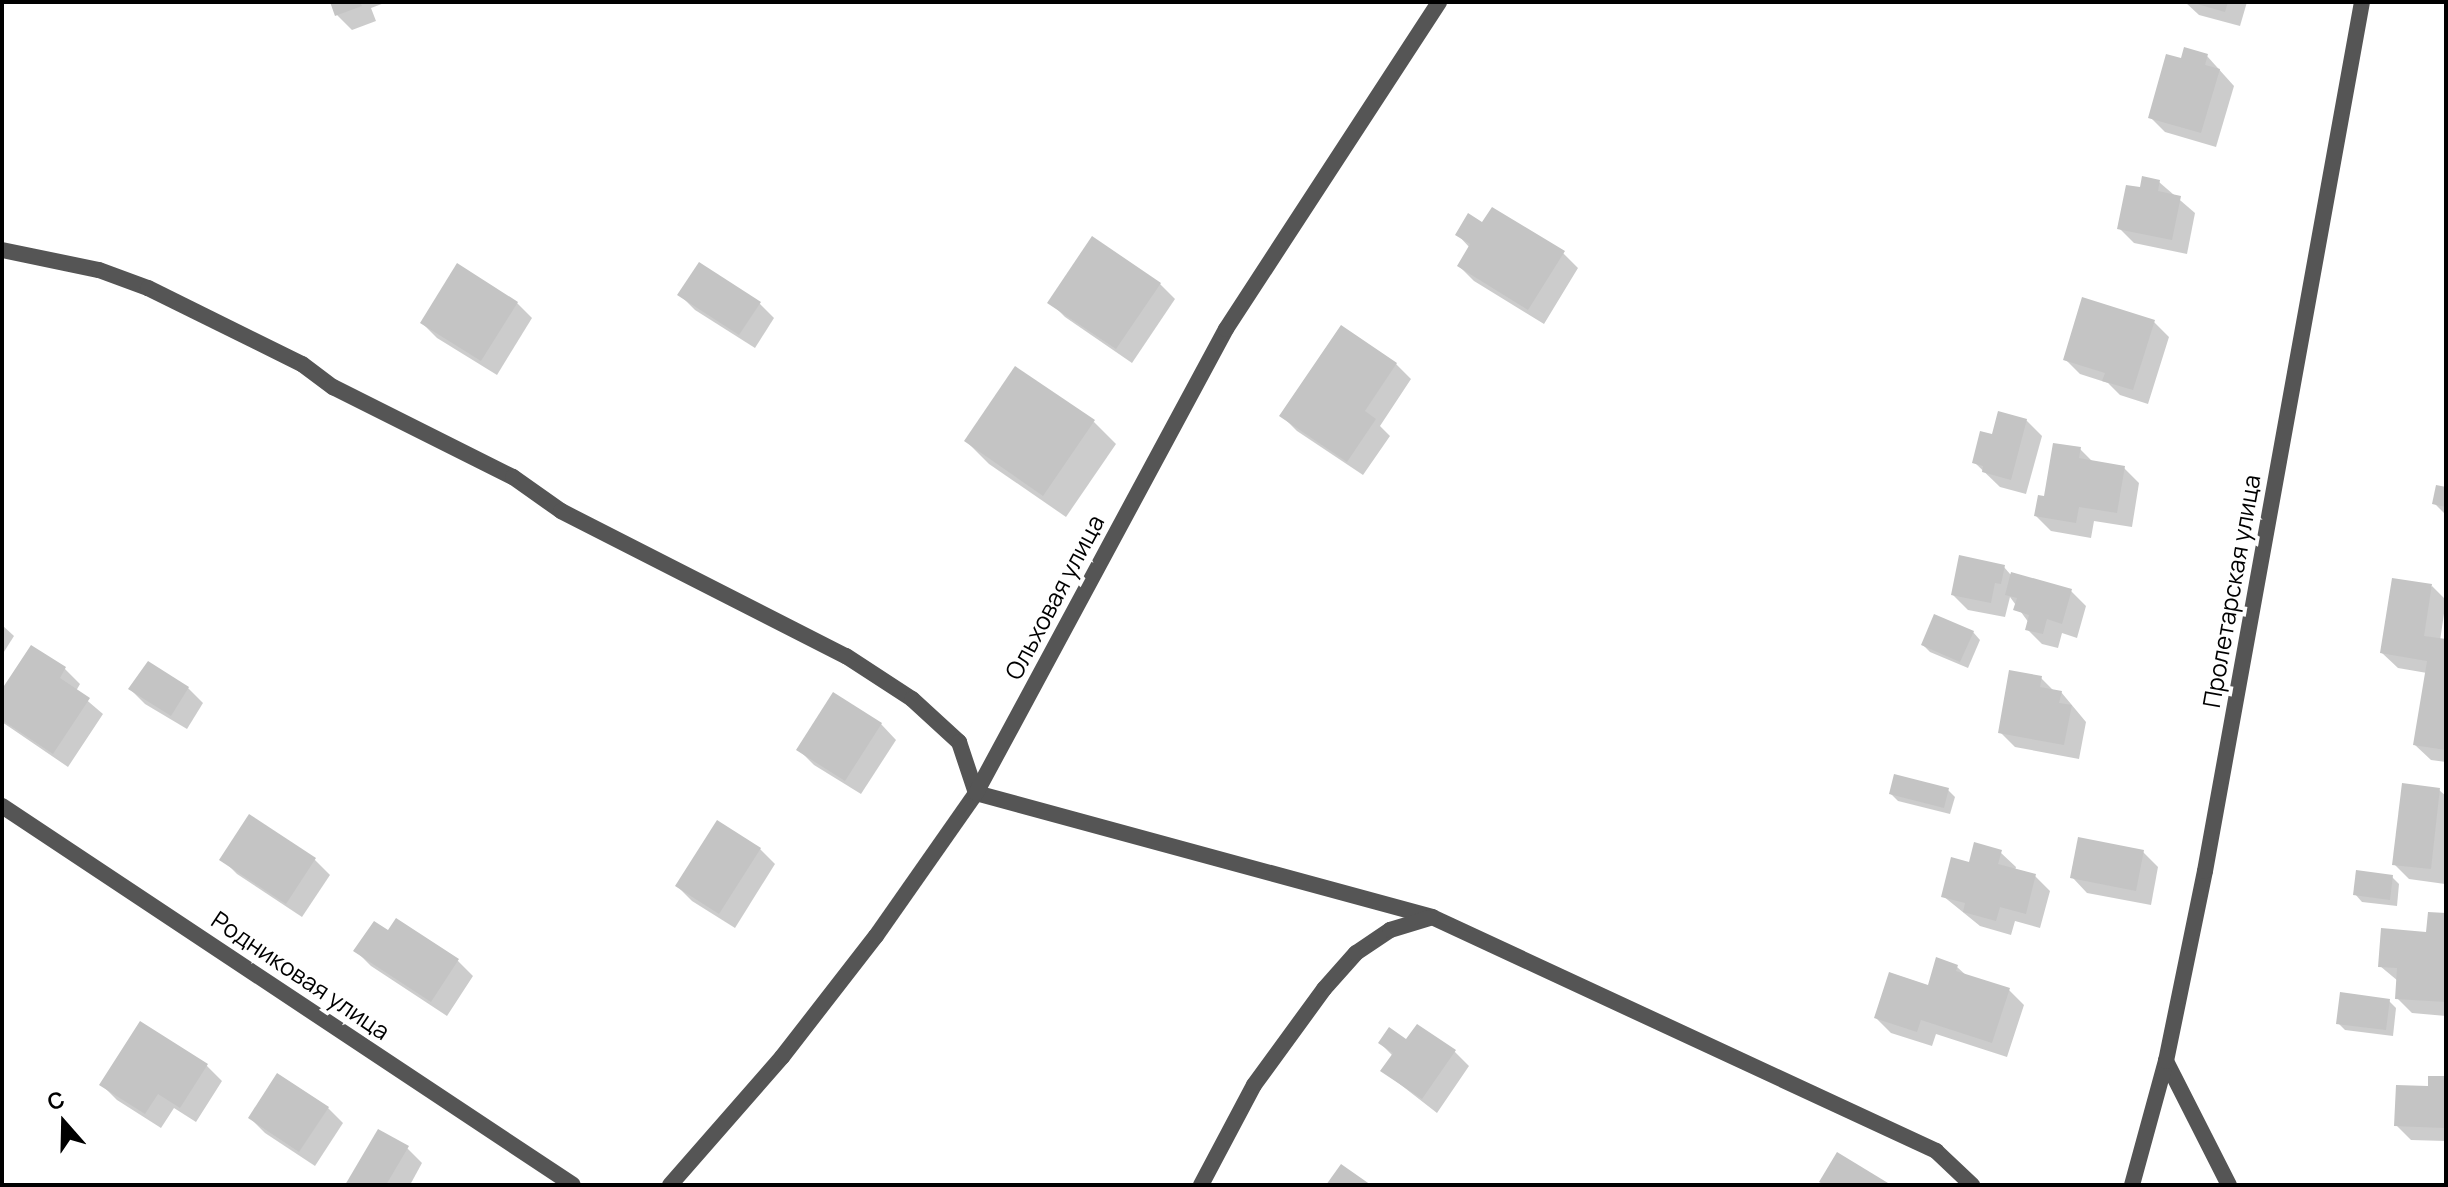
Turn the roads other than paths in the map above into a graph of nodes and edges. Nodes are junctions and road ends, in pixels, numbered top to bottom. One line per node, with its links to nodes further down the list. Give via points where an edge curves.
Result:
1 (1439, 2): 4 (street, Ольховая улица, via 1226,329)
2 (2362, 2): 7 (street, Пролетарская улица)
3 (2, 250): 4 (street, via 99,270 148,288 513,477 561,511 846,656 912,699 959,742)
4 (976, 793): 6 (street); 9 (street, Ольховая улица, via 792,1045)
5 (2, 806): 8 (street, Родниковая улица)
6 (1432, 917): 10 (street, via 1390,930 1356,953 1324,989 1254,1085); 11 (street, via 1936,1151)
7 (2166, 1061): 12 (street, Пролетарская улица); 13 (street)
8 (573, 1185)
9 (670, 1185)
10 (1201, 1185)
11 (1972, 1185)
12 (2132, 1185)
13 (2229, 1185)

